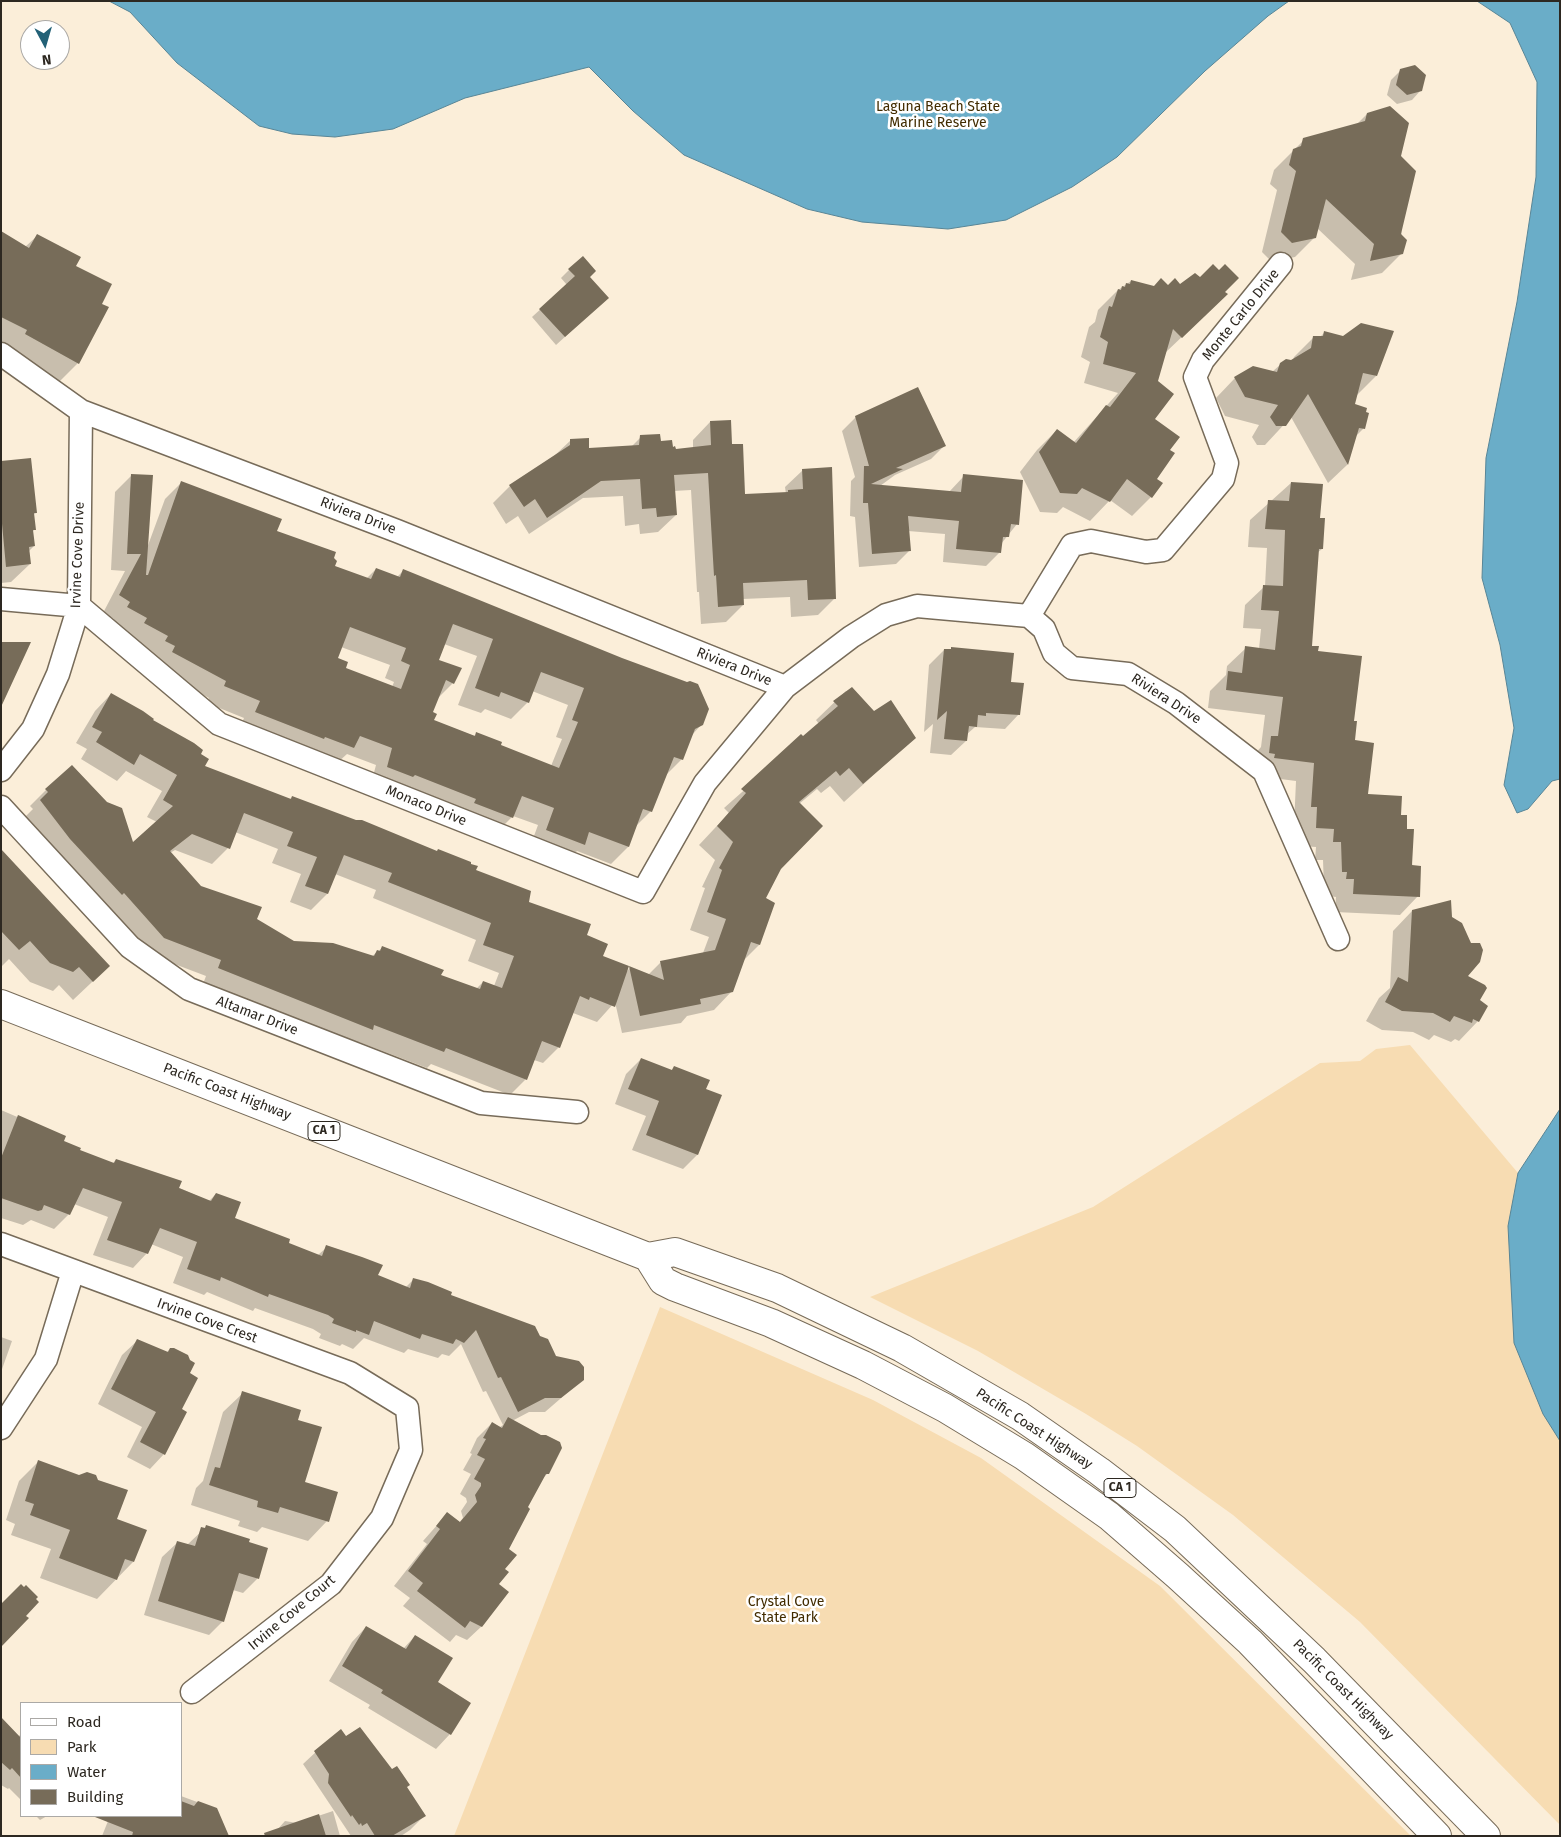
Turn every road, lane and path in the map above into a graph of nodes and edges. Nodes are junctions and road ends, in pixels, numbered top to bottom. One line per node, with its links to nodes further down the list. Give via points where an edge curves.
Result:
1 (1281, 264): 6 (street, Monte Carlo Drive, via 1203,360 1195,377 1227,463 1223,479 1163,550 1146,552 1091,541 1072,545)
2 (1, 354): 3 (street, Riviera Drive)
3 (81, 412): 5 (street, Irvine Cove Drive); 7 (street, Riviera Drive, via 406,534)
4 (1, 599): 5 (street)
5 (79, 606): 7 (street, Monaco Drive, via 219,724 643,892 705,783); 8 (street, Irvine Cove Drive, via 58,674 33,729)
6 (1029, 616): 7 (street, Riviera Drive, via 917,606 886,615); 10 (street, Riviera Drive, via 1044,629 1054,653 1072,668 1128,674 1176,703 1264,771)
7 (785, 687)
8 (1, 770)
9 (1, 806): 12 (street, Altamar Drive, via 130,947 189,989 481,1103)
10 (1338, 939)
11 (1, 1004): 14 (highway, Pacific Coast Highway / CA 1)
12 (577, 1112)
13 (1, 1244): 15 (street, Irvine Cove Crest)
14 (648, 1257): 19 (highway, Pacific Coast Highway / CA 1, via 663,1281 771,1323 864,1365 945,1408 1024,1456 1109,1516 1250,1642); 20 (highway, Pacific Coast Highway / CA 1, via 675,1252 777,1288 902,1348 1020,1416 1175,1529 1314,1660)
15 (73, 1271): 16 (street, Irvine Cove Crest, via 350,1373); 17 (street, via 46,1359)
16 (407, 1408): 18 (street, Irvine Cove Court, via 411,1450 382,1518 331,1584)
17 (1, 1428)
18 (192, 1692)
19 (1436, 1836)
20 (1486, 1836)

